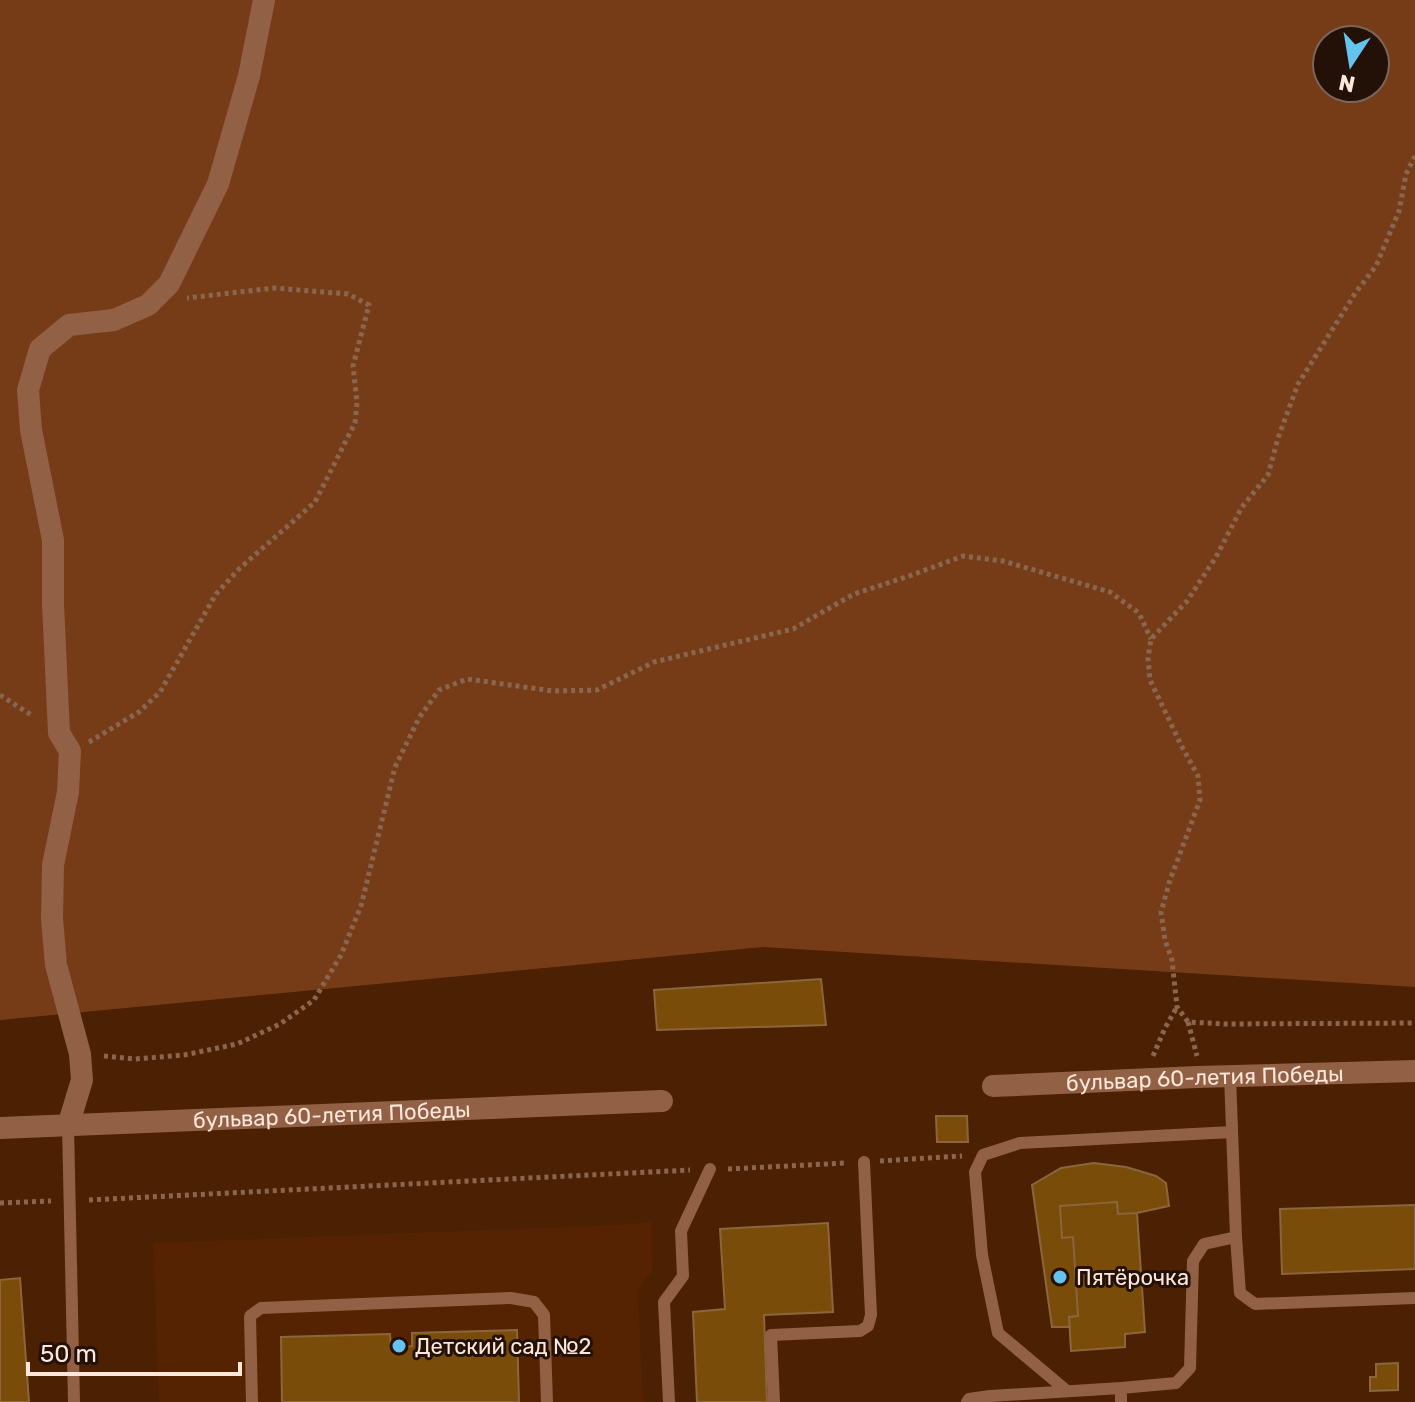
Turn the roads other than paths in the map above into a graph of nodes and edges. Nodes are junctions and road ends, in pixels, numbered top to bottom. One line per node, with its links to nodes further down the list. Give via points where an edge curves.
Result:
1 (264, 0): 6 (street, via 218,184 169,284 148,305 114,320 69,325 40,349 28,390 53,540 55,650 68,792 53,865 52,919 56,965 80,1054 82,1080)
2 (1415, 1071): 3 (street, бульвар 60-летия Победы)
3 (1230, 1076): 4 (street, бульвар 60-летия Победы); 8 (lane)
4 (993, 1086)
5 (662, 1101): 6 (street, бульвар 60-летия Победы)
6 (68, 1126): 7 (street, бульвар 60-летия Победы); 15 (lane)
7 (0, 1128)
8 (1232, 1132): 11 (lane); 14 (lane, via 1020,1143 983,1155 975,1172 982,1255 998,1333)
9 (864, 1162): 19 (lane, via 868,1326 860,1331 771,1335)
10 (710, 1169): 18 (lane, via 681,1231 683,1276 664,1302)
11 (1236, 1237): 12 (lane, via 1240,1293 1255,1304); 13 (lane, via 1204,1244 1193,1261 1190,1368 1176,1383)
12 (1415, 1298)
13 (1121, 1388): 14 (lane); 21 (lane)
14 (1067, 1391): 20 (lane)
15 (74, 1402)
16 (252, 1402): 17 (lane, via 250,1316 261,1308 511,1298 534,1302 544,1315)
17 (547, 1402)
18 (669, 1402)
19 (774, 1402)
20 (967, 1402)
21 (1121, 1402)

